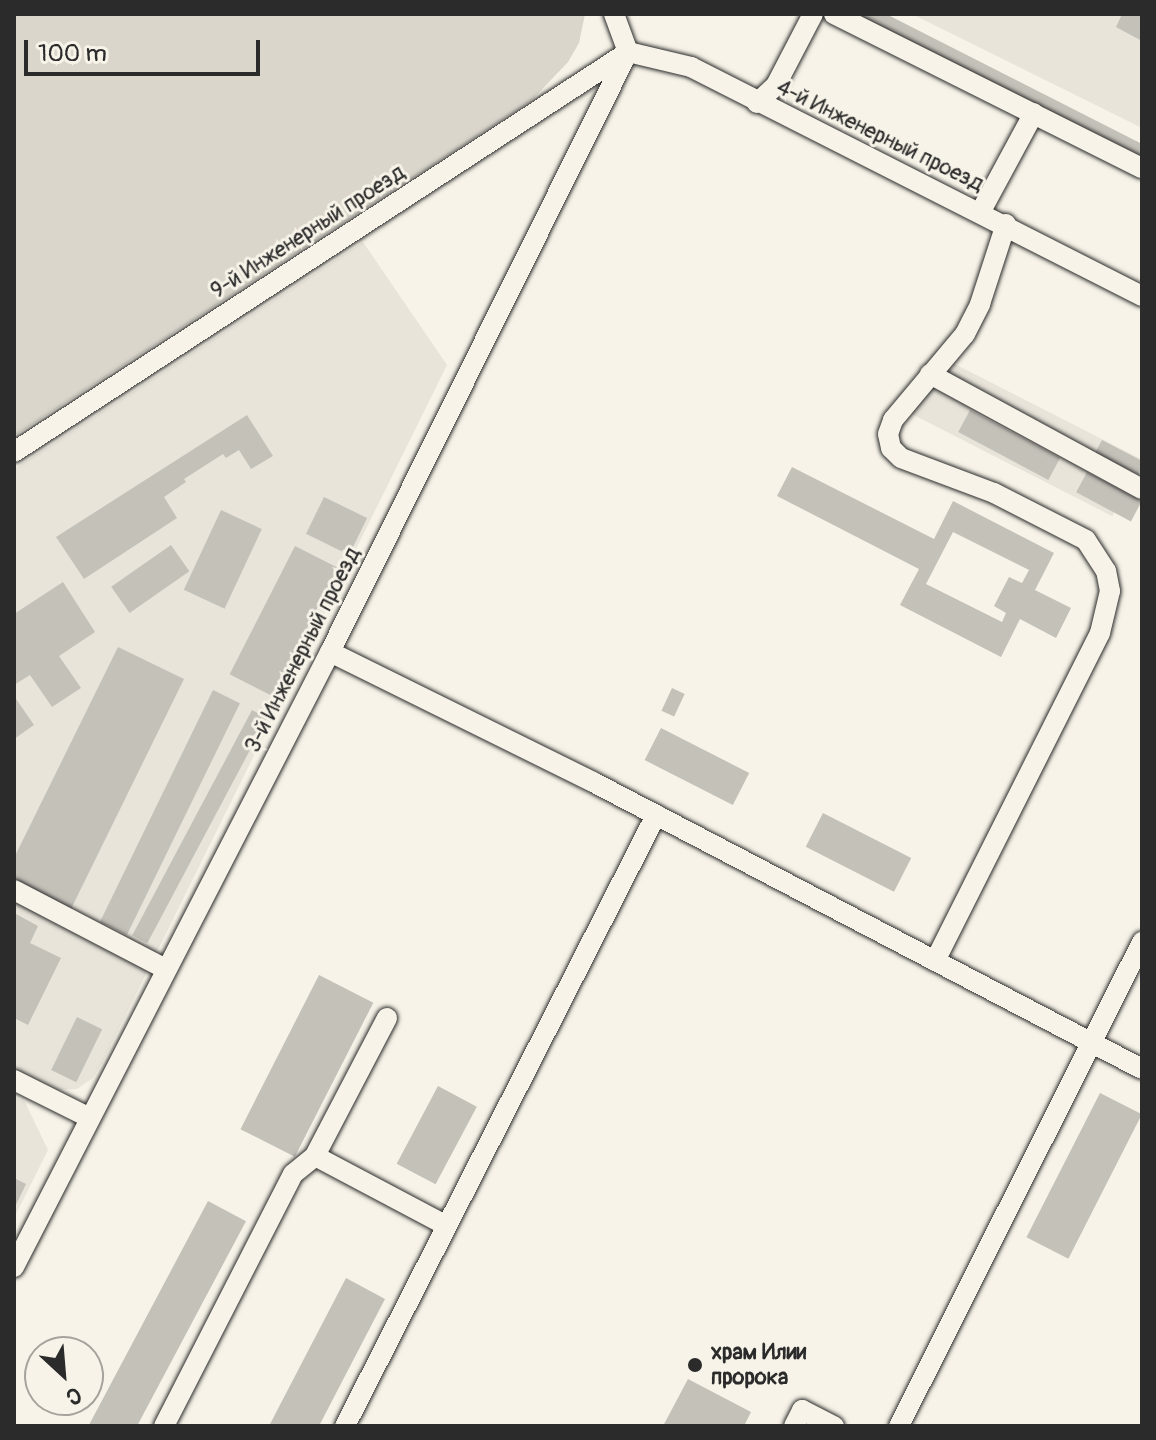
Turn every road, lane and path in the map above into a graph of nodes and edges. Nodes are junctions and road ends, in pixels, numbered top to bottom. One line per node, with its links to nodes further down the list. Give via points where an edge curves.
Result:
1 (614, 14): 4 (street)
2 (813, 14): 5 (street, via 776,85)
3 (834, 14): 6 (street)
4 (628, 52): 5 (street, 4-й Инженерный проезд, via 691,67); 12 (street, 9-й Инженерный проезд); 14 (street, 3-й Инженерный проезд)
5 (757, 103): 8 (street, 4-й Инженерный проезд)
6 (1034, 113): 7 (street); 8 (street)
7 (1142, 168)
8 (981, 211): 9 (street, 4-й Инженерный проезд)
9 (1006, 224): 10 (street, 4-й Инженерный проезд); 11 (street, via 965,334)
10 (1142, 296)
11 (930, 374): 13 (street); 18 (street, via 893,420 891,448 901,458 994,493 1086,540 1106,571 1110,591 1100,633)
12 (14, 452)
13 (1142, 489)
14 (330, 652): 15 (street); 19 (street, 3-й Инженерный проезд)
15 (656, 815): 18 (street); 26 (street)
16 (14, 890): 19 (street)
17 (1142, 942): 21 (street)
18 (935, 961): 21 (street)
19 (166, 969): 24 (street, 3-й Инженерный проезд)
20 (387, 1018): 25 (street)
21 (1090, 1043): 22 (street); 32 (street)
22 (1142, 1069)
23 (14, 1080): 24 (street)
24 (88, 1117): 27 (street, 3-й Инженерный проезд)
25 (315, 1156): 26 (street); 28 (street, via 293,1174)
26 (447, 1226): 29 (street)
27 (14, 1267)
28 (164, 1426)
29 (345, 1426)
30 (794, 1426): 31 (street, via 802,1410)
31 (834, 1426)
32 (899, 1426)

